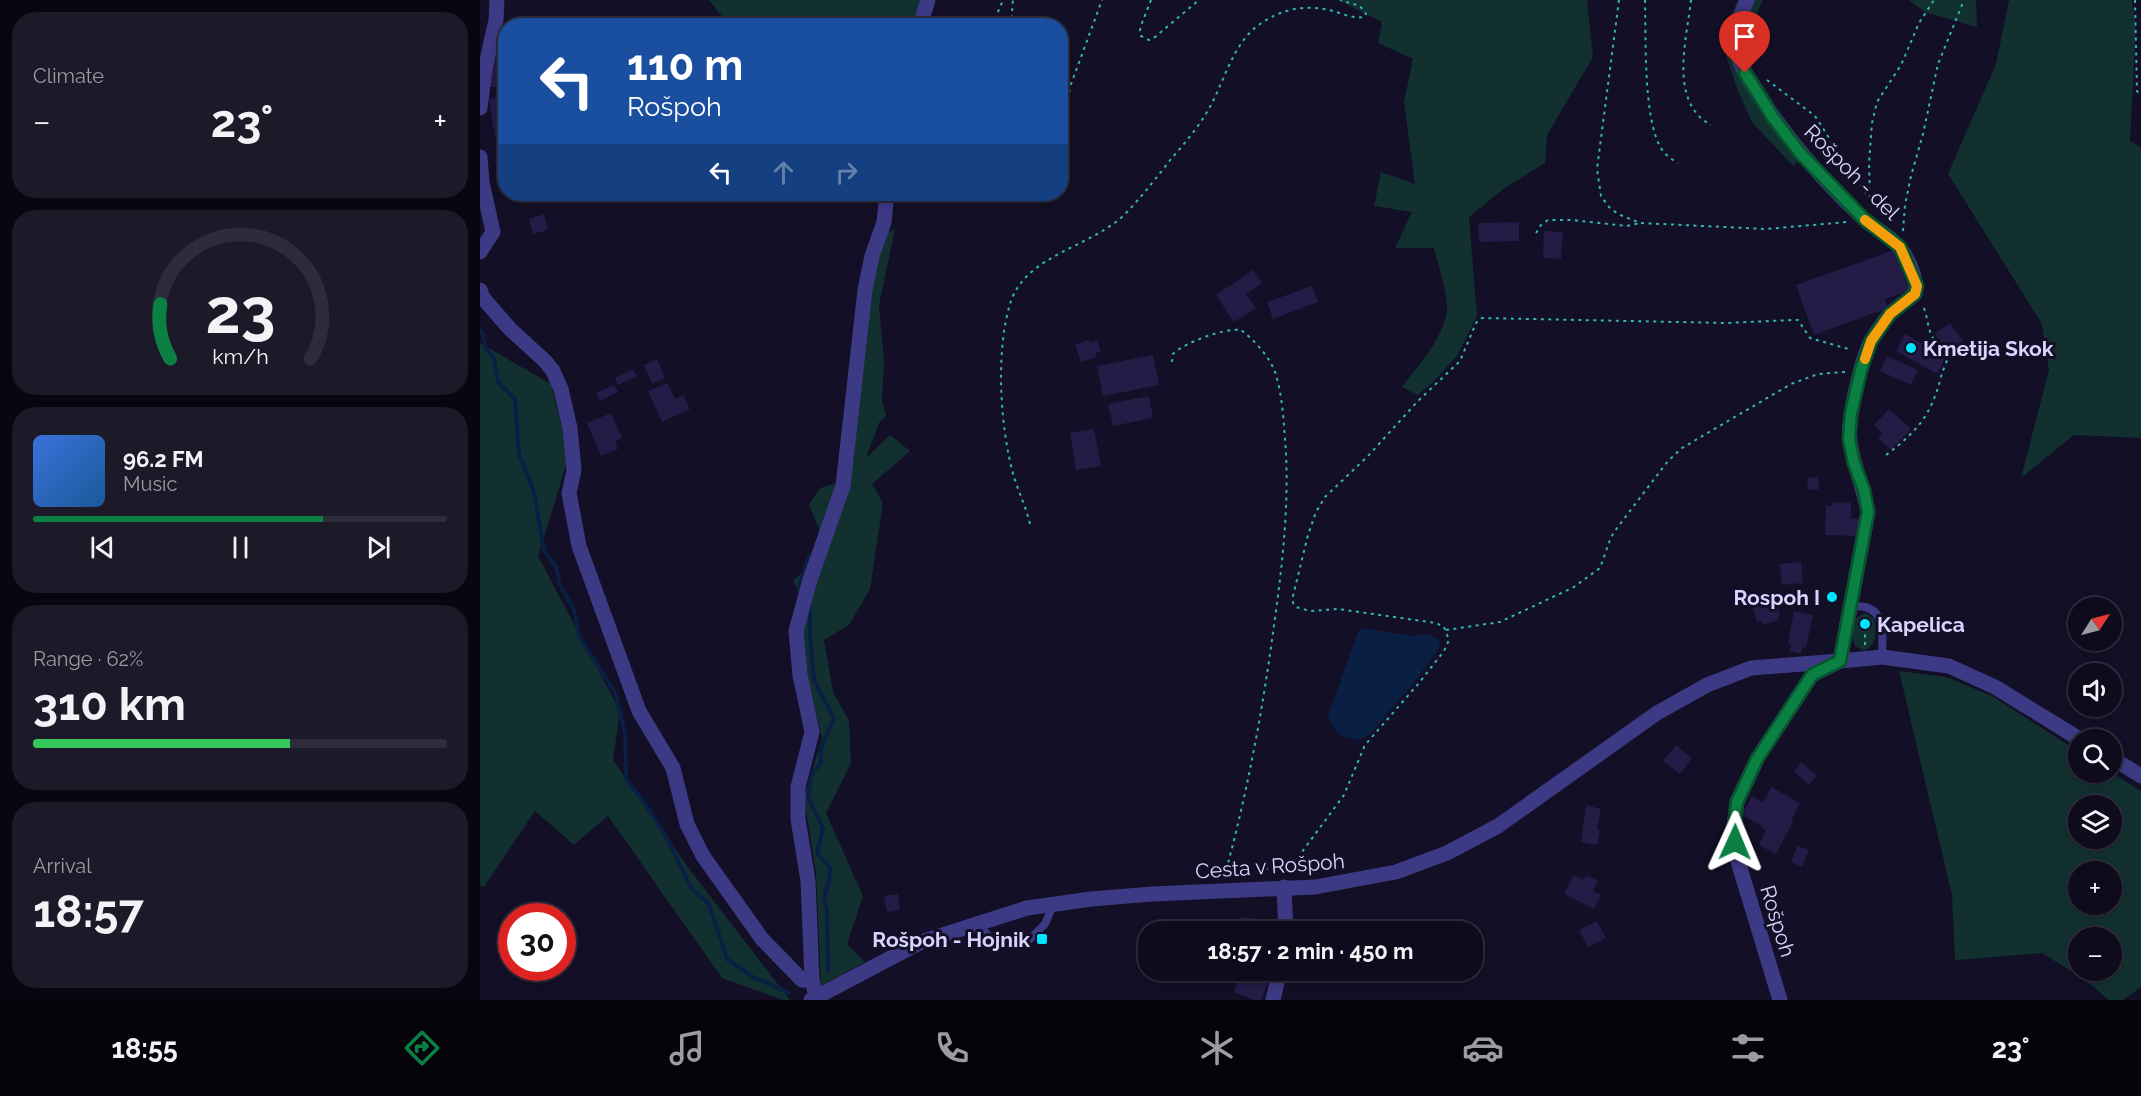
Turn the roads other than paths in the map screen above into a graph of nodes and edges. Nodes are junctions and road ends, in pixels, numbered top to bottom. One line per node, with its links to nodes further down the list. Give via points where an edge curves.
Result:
1 (497, 0): 5 (street)
2 (928, 0): 4 (street)
3 (1748, 0): 10 (street, Rošpoh - del, via 1739,18 1737,44 1745,73 1800,153 1864,219 1895,243 1917,286 1915,294 1890,314 1871,341 1851,413 1849,439 1868,512)
4 (923, 18)
5 (480, 108)
6 (480, 157): 8 (street, via 493,232)
7 (886, 201): 20 (street, via 865,290 843,486 796,631 812,732 798,787 798,819 808,881)
8 (480, 252)
9 (480, 290): 20 (street, via 510,329 545,361 561,389 570,428 574,470 569,493 579,546 639,711 673,768 687,824 703,856 762,939 802,980)
10 (1849, 606): 11 (lane, via 1866,607 1879,618); 12 (street)
11 (1882, 657): 12 (street, Cesta v Rošpoh); 13 (street, Cesta v Rošpoh, via 1949,666 1995,687)
12 (1840, 661): 16 (street, Cesta v Rošpoh, via 1751,668 1707,685 1657,713 1498,826 1447,853 1386,874 1316,887); 24 (street, Rošpoh, via 1812,675 1757,759 1737,802 1737,858)
13 (2068, 732)
14 (2122, 764): 15 (street)
15 (2141, 776)
16 (1284, 887): 17 (street, Cesta v Rošpoh, via 1152,894); 18 (street)
17 (1053, 905): 19 (street, Cesta v Rošpoh); 19 (lane, via 1046,924 1025,944 998,944 989,939)
18 (1286, 921)
19 (978, 922): 22 (street, Cesta v Rošpoh, via 921,942)
20 (812, 980): 22 (street)
21 (1277, 981): 23 (street)
22 (814, 998)
23 (1273, 1000)
24 (1780, 1000)

